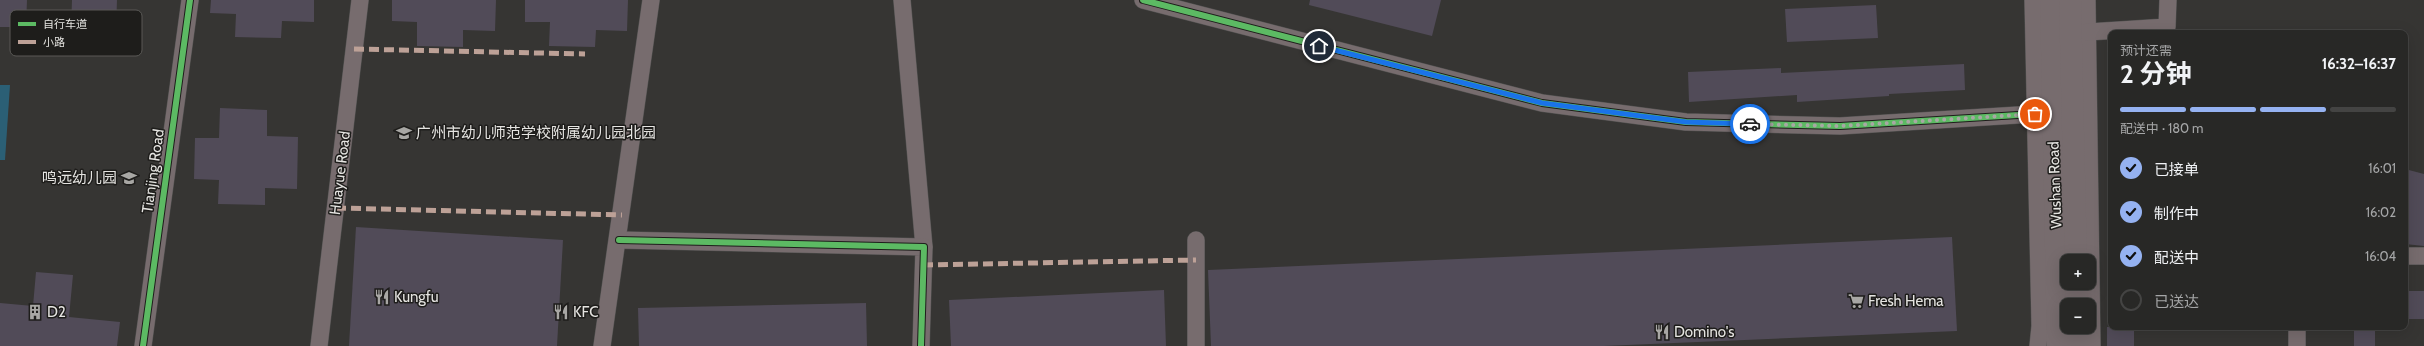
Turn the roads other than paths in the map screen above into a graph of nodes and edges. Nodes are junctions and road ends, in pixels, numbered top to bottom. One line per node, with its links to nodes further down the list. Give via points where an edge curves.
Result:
1 (190, 0): 25 (street, Tianjing Road)
2 (360, 0): 26 (street, Huayue Road)
3 (651, 0): 15 (street)
4 (902, 0): 17 (street)
5 (1143, 0): 14 (street, via 1542,103 1686,122 1840,126)
6 (2033, 0): 14 (street)
7 (2051, 0): 18 (main road, Wushan Road)
8 (2070, 0): 19 (main road, Wushan Road)
9 (2087, 0): 13 (street)
10 (2168, 0): 11 (street, via 2167,27)
11 (2120, 30)
12 (2108, 31): 13 (street)
13 (2088, 32): 33 (street)
14 (2035, 114): 30 (street, via 2040,326)
15 (618, 240): 17 (street); 27 (street)
16 (1196, 240): 29 (street)
17 (924, 247): 28 (street)
18 (2069, 254)
19 (2076, 254)
20 (2408, 256): 21 (street)
21 (2424, 256)
22 (2072, 290): 31 (main road, Wushan Road)
23 (2297, 330): 34 (street)
24 (2077, 334): 32 (main road)
25 (143, 346)
26 (319, 346)
27 (602, 346)
28 (921, 346)
29 (1196, 346)
30 (2038, 346)
31 (2058, 346)
32 (2077, 346)
33 (2092, 346)
34 (2297, 346)

